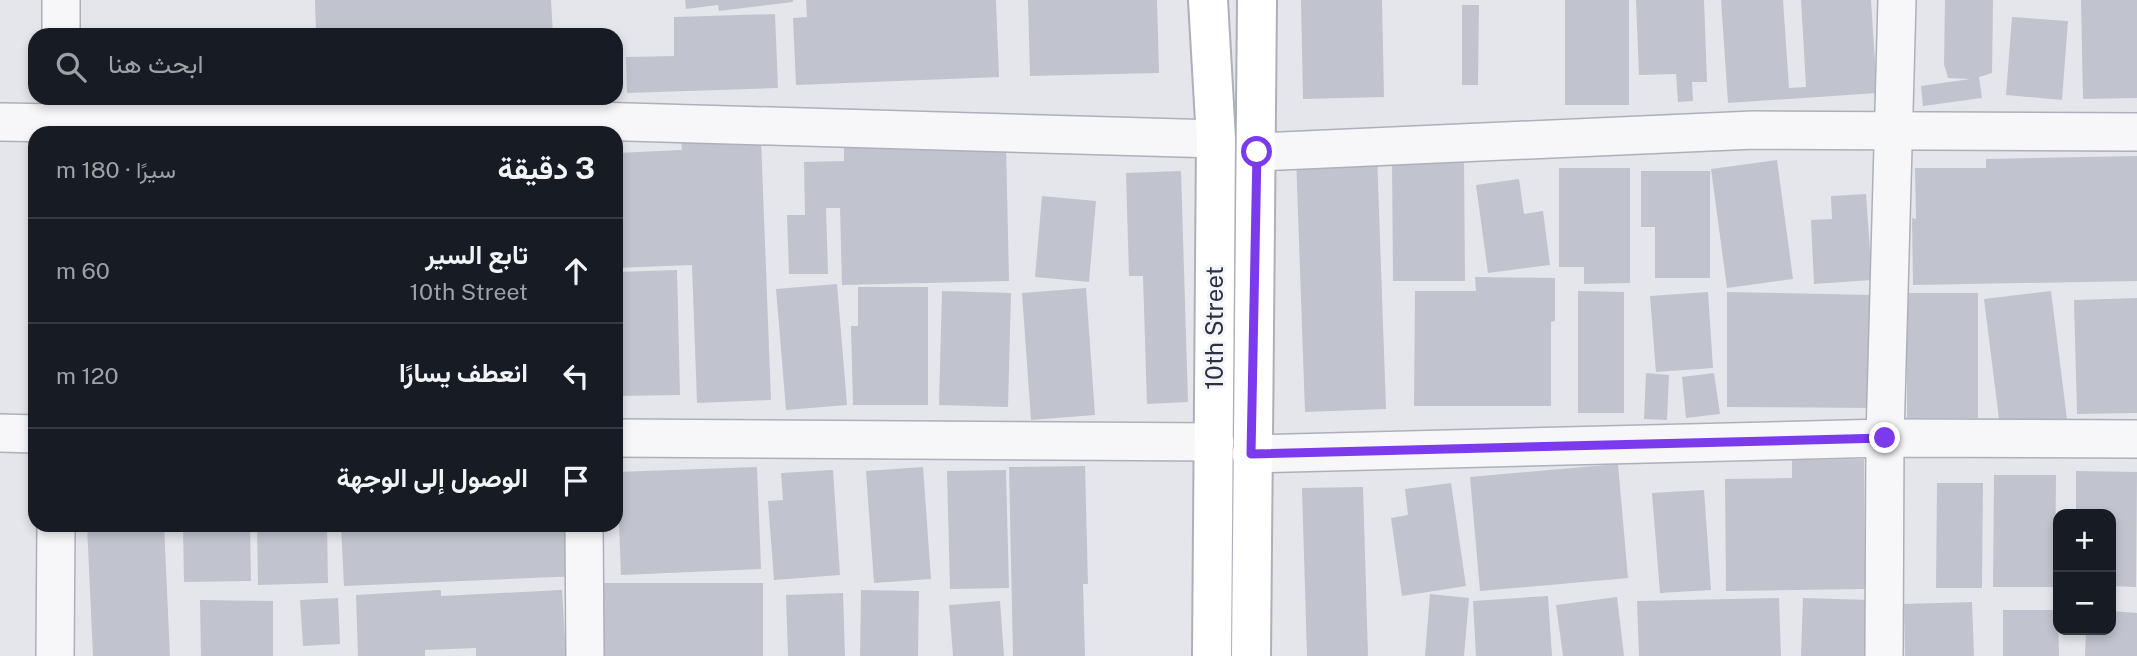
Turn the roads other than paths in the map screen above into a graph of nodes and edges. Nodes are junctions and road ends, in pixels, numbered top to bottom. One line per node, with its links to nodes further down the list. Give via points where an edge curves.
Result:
1 (61, 0): 5 (street)
2 (1208, 0): 12 (street, 10th Street)
3 (1257, 0): 13 (street, 10th Street)
4 (1897, 0): 10 (street)
5 (61, 28)
6 (61, 118): 7 (street); 8 (street, via 478,118)
7 (0, 122)
8 (583, 126)
9 (623, 128): 12 (street)
10 (1895, 132): 11 (street); 13 (street, via 1754,130); 17 (street)
11 (2137, 132)
12 (1216, 139): 19 (street, 10th Street)
13 (1257, 152): 20 (street, 10th Street)
14 (0, 433): 15 (street)
15 (28, 434)
16 (623, 438): 19 (street)
17 (1885, 438): 18 (street); 20 (street); 27 (street)
18 (2137, 439)
19 (1215, 442): 25 (street, 10th Street)
20 (1251, 454): 26 (street, 10th Street)
21 (56, 532): 23 (street)
22 (584, 532): 24 (street)
23 (55, 656)
24 (585, 656)
25 (1212, 656)
26 (1251, 656)
27 (1884, 656)

